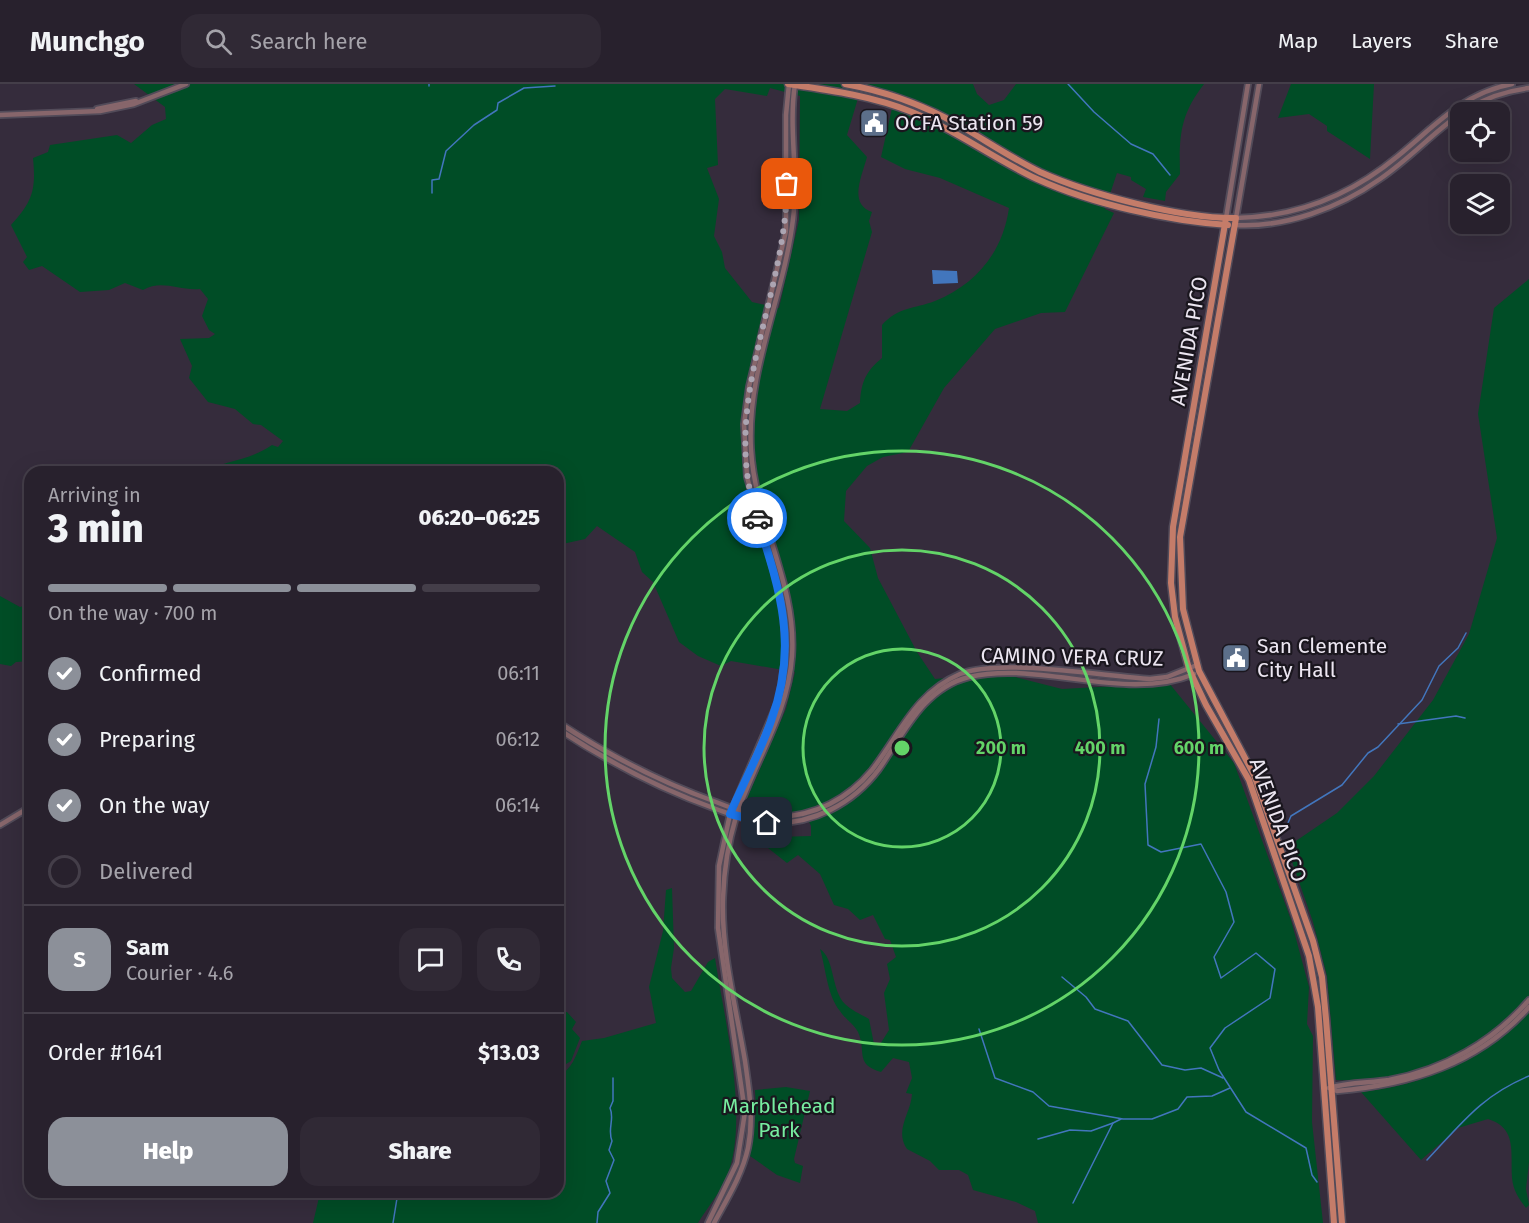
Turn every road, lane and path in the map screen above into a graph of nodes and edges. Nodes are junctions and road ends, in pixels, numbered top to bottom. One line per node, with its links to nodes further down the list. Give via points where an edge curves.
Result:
1 (186, 84): 8 (main road, via 97,110)
2 (791, 84): 10 (highway, via 862,96 910,111 1037,179); 19 (main road, via 786,231 744,424 747,477 782,601 786,652 771,723); 20 (main road, via 794,215 750,423 754,478 789,601 792,653 779,717)
3 (845, 84): 9 (highway, via 890,95 940,115 1041,172)
4 (1248, 84): 12 (main road, AVENIDA PICO)
5 (1259, 84): 11 (main road, AVENIDA PICO)
6 (1512, 84): 11 (main road, via 1488,90 1450,110 1399,155 1350,190 1301,209)
7 (1529, 87): 13 (main road, via 1493,95 1468,107 1381,178 1339,202 1304,216 1266,224)
8 (0, 115)
9 (1137, 202): 10 (highway); 12 (highway)
10 (1123, 207): 12 (highway, via 1183,219)
11 (1236, 218): 12 (highway); 13 (highway, AVENIDA PICO)
12 (1226, 221): 13 (highway); 15 (highway, AVENIDA PICO, via 1171,546 1175,616)
13 (1234, 225): 14 (highway, AVENIDA PICO, via 1180,537 1183,609)
14 (1198, 668): 15 (main road, CAMINO VERA CRUZ); 24 (highway, AVENIDA PICO, via 1254,775 1313,941 1322,977)
15 (1190, 672): 20 (main road, CAMINO VERA CRUZ, via 1150,679 998,668 963,673 941,683 920,700 861,782 833,803 809,813 777,817); 24 (highway, AVENIDA PICO, via 1249,780 1306,945)
16 (564, 726): 19 (main road, CAMINO VERA CRUZ, via 646,774)
17 (564, 732): 19 (main road, CAMINO VERA CRUZ, via 646,780)
18 (24, 811): 21 (main road)
19 (731, 811): 20 (main road, CAMINO VERA CRUZ); 27 (main road, via 719,866 717,909 745,1112 738,1163)
20 (738, 814): 28 (main road, via 727,856 724,929 750,1091 751,1124 748,1150)
21 (0, 825)
22 (1529, 1000): 24 (main road, via 1505,1025 1449,1061 1402,1077)
23 (1529, 1007): 24 (main road, via 1487,1044 1438,1071 1379,1087 1336,1091)
24 (1327, 1088): 25 (highway, AVENIDA PICO); 26 (highway, AVENIDA PICO)
25 (1329, 1165): 26 (highway); 29 (highway, AVENIDA PICO)
26 (1339, 1168): 30 (highway, AVENIDA PICO)
27 (708, 1223)
28 (714, 1223)
29 (1334, 1223)
30 (1342, 1223)

